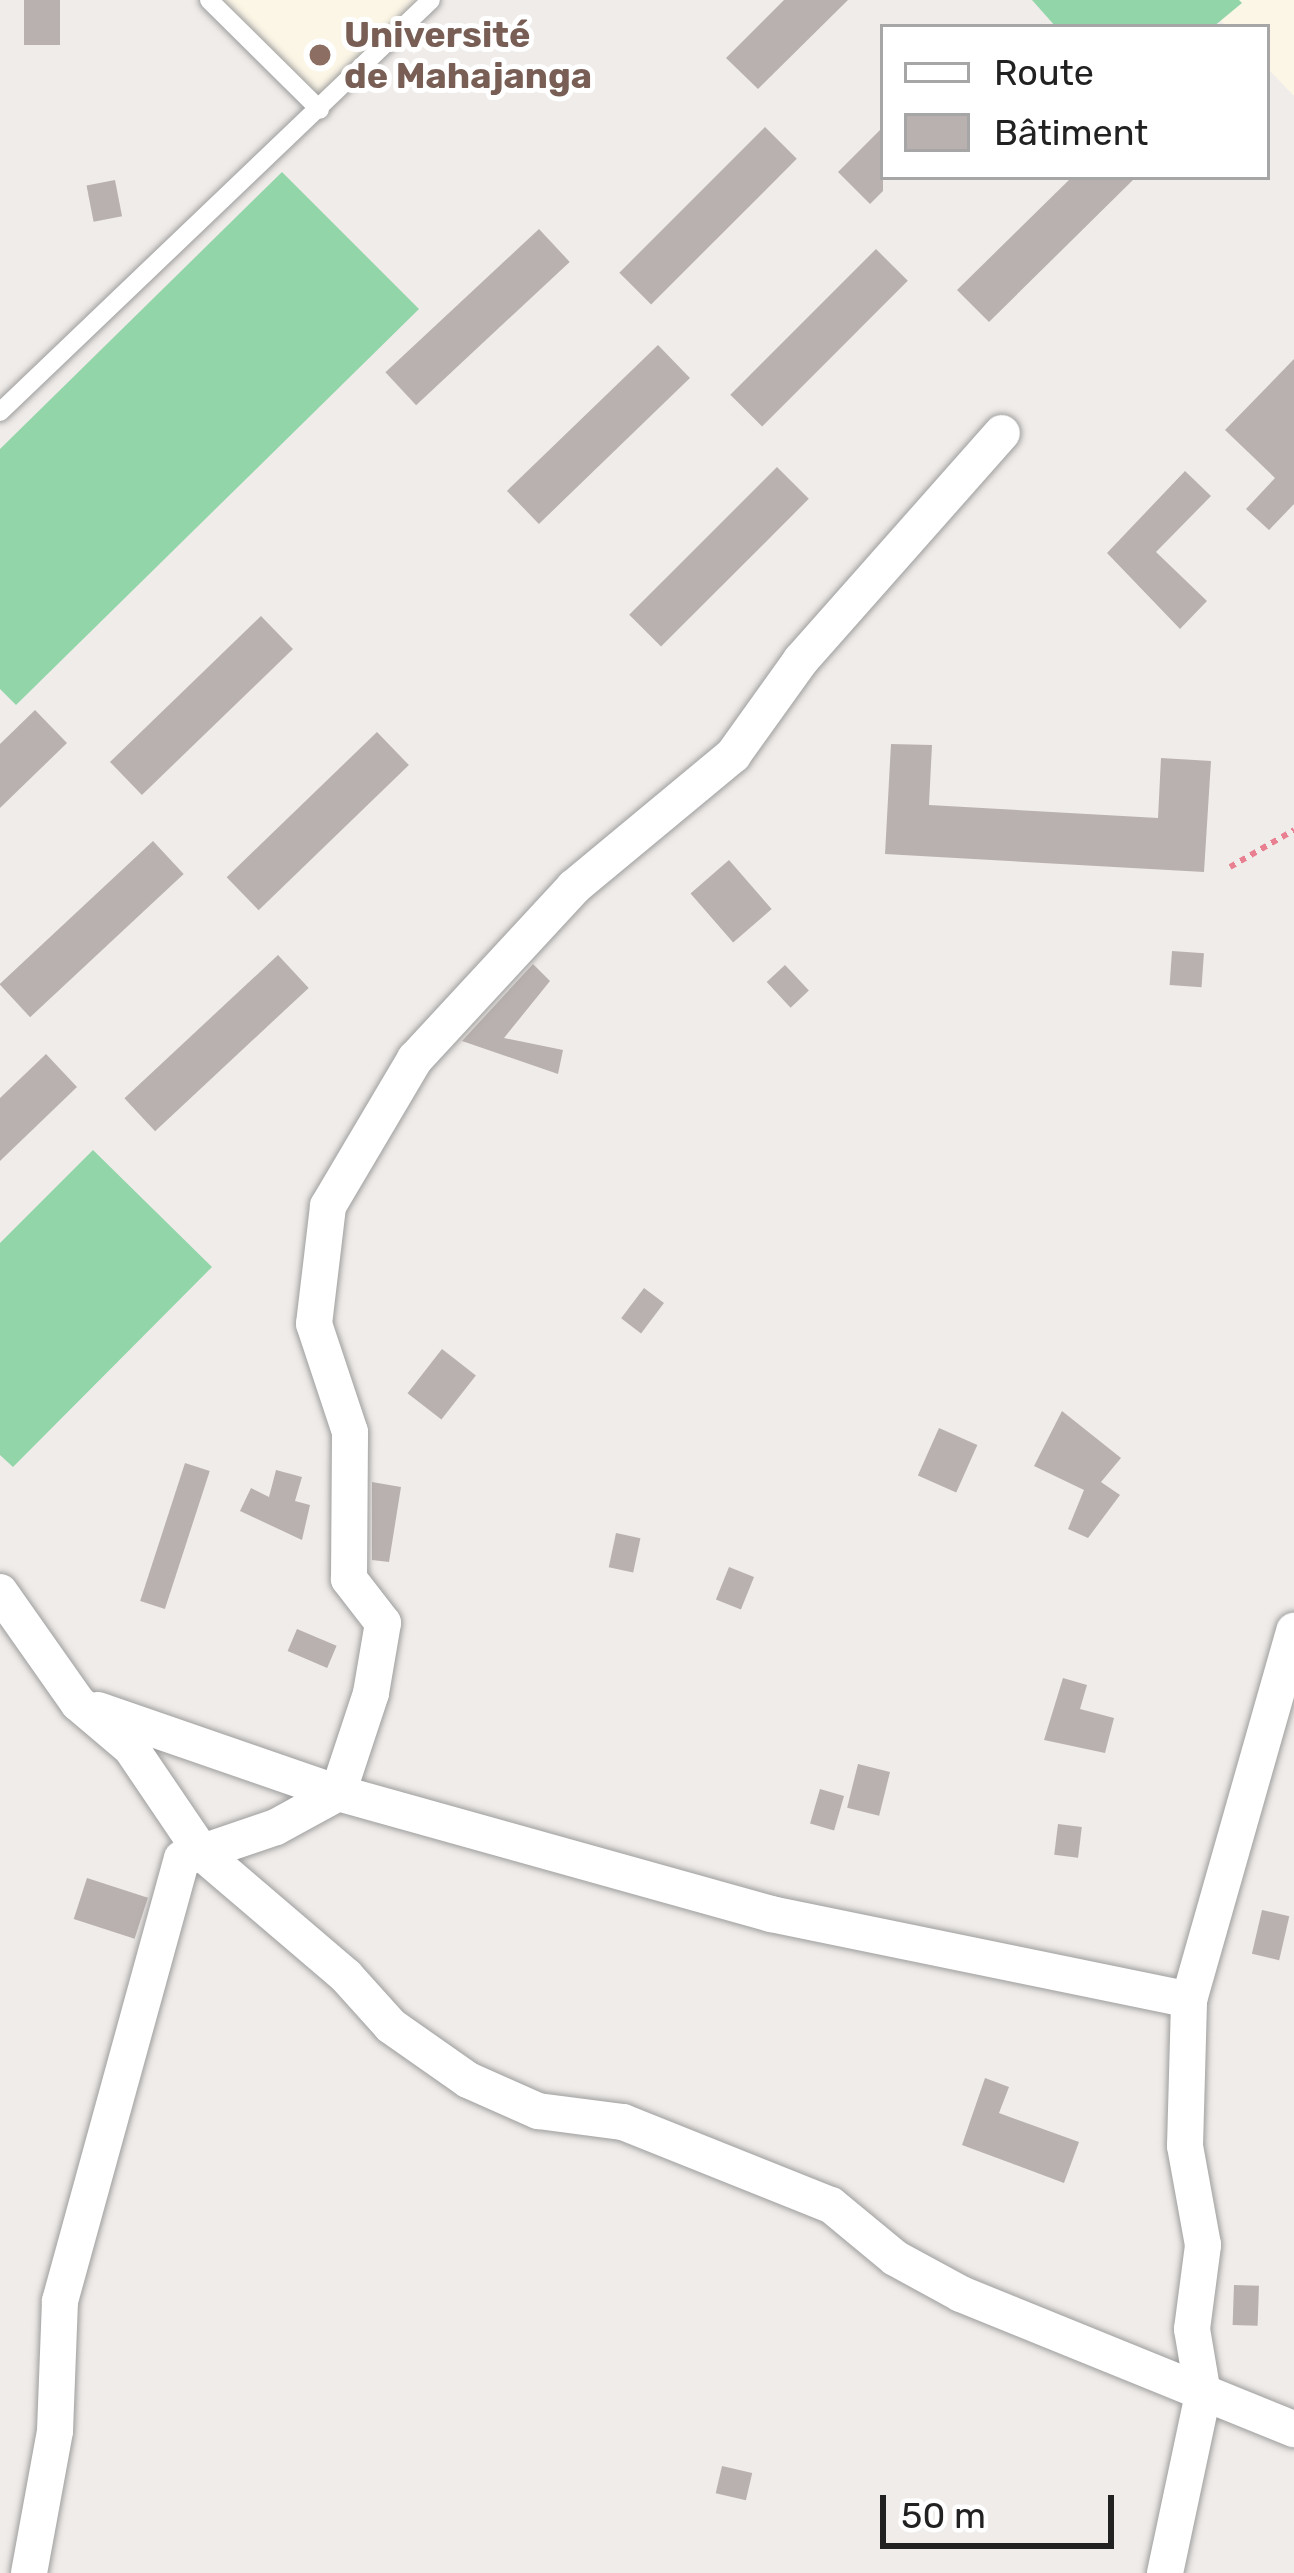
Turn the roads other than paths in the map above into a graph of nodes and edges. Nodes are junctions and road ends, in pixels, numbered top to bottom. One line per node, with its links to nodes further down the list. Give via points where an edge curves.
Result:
1 (209, 0): 3 (lane)
2 (431, 0): 3 (lane)
3 (320, 110): 4 (lane)
4 (0, 412)
5 (1002, 433): 9 (street, via 800,660 734,755 574,887 415,1059 328,1206 314,1324 350,1432 350,1579 383,1622 371,1693)
6 (0, 1592): 8 (street)
7 (1294, 1630): 11 (street)
8 (78, 1703): 9 (street); 10 (street, via 131,1748)
9 (338, 1793): 10 (street); 11 (street, via 771,1914)
10 (202, 1853): 12 (street, via 346,1976 391,2026 468,2080 538,2111 623,2122 831,2206 895,2258 961,2294); 14 (street, via 182,1859 60,2301 55,2431)
11 (1189, 2000): 12 (street, via 1185,2146 1203,2245 1192,2329)
12 (1204, 2394): 13 (street); 15 (street)
13 (1294, 2429)
14 (29, 2573)
15 (1165, 2573)

